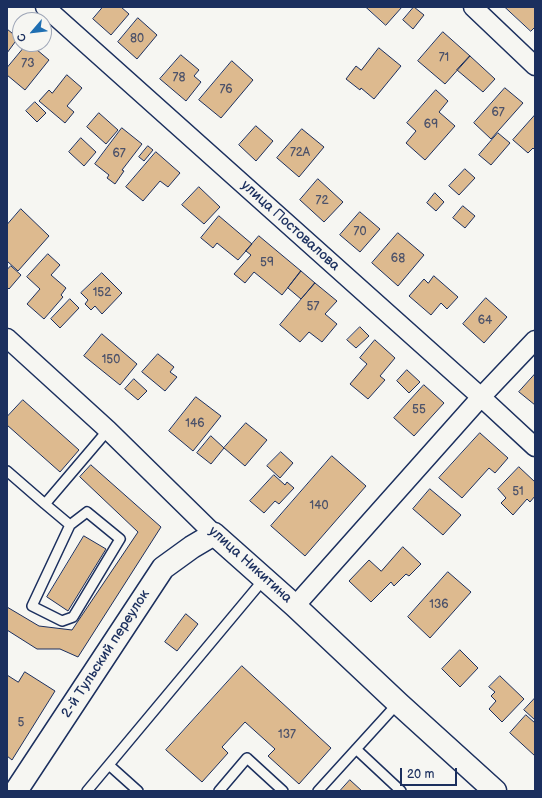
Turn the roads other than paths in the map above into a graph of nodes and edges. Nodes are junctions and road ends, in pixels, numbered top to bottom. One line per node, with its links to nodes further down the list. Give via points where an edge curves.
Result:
1 (44, 7): 6 (street, улица Постовалова)
2 (473, 7): 3 (street)
3 (535, 66)
4 (535, 340): 6 (street)
5 (10, 346): 7 (street, улица Никитина)
6 (481, 397): 8 (street, улица Постовалова); 14 (street)
7 (108, 430): 10 (lane); 12 (street, улица Никитина)
8 (535, 447)
9 (7, 471): 10 (lane)
10 (45, 504): 11 (lane)
11 (70, 525): 11 (lane, via 32,606 62,621 73,618 120,539 87,512)
12 (214, 534): 13 (street, улица Никитина); 18 (street, 2-й Тульский переулок, via 163,568)
13 (264, 579): 14 (street, улица Никитина); 17 (lane)
14 (295, 606): 15 (street, улица Никитина)
15 (398, 703): 16 (lane); 19 (street, улица Никитина)
16 (356, 749): 24 (lane); 25 (lane)
17 (109, 765): 20 (lane); 21 (lane)
18 (14, 789)
19 (491, 790)
20 (87, 791)
21 (138, 791)
22 (219, 791): 23 (lane, via 247,758)
23 (283, 791)
24 (318, 791)
25 (401, 791)

